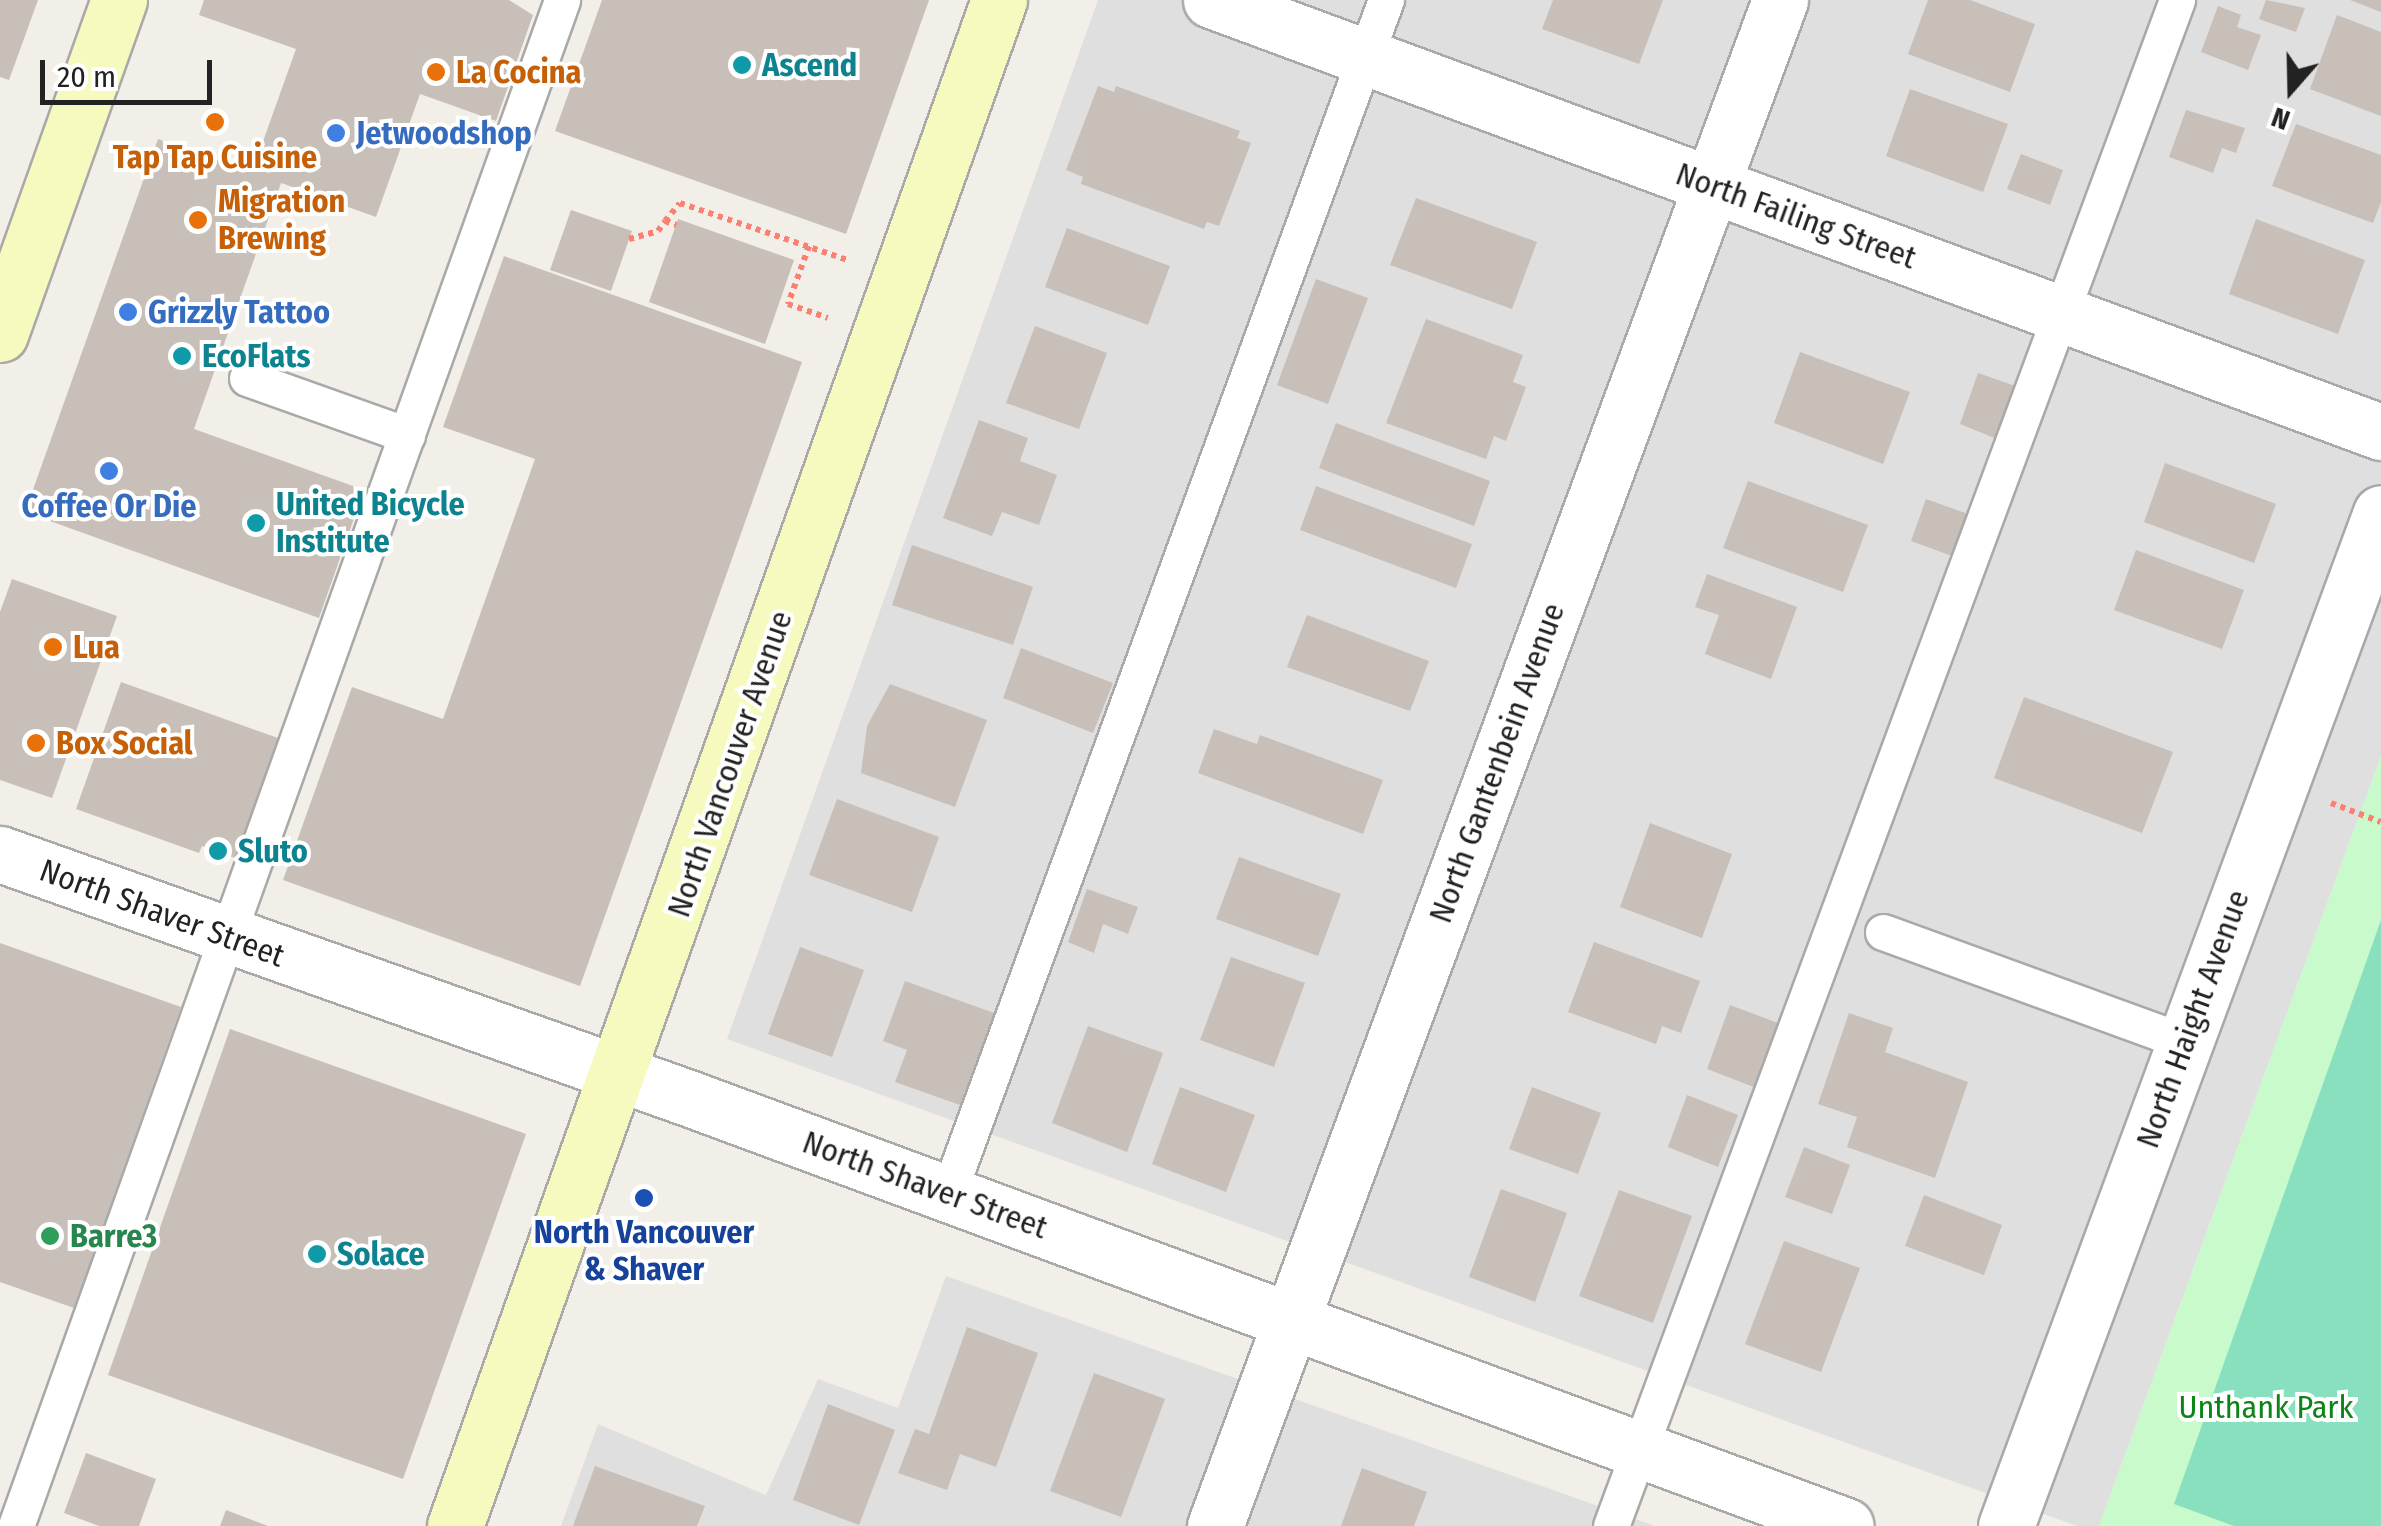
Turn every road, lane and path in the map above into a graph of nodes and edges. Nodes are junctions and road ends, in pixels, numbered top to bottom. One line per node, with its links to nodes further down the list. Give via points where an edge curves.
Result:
1 (119, 0): 16 (main road)
2 (562, 0): 20 (lane)
3 (999, 0): 14 (main road, North Vancouver Avenue)
4 (1211, 0): 8 (street, North Failing Street)
5 (1386, 0): 8 (lane)
6 (1780, 0): 9 (street, North Gantenbein Avenue)
7 (2177, 0): 15 (lane)
8 (1365, 57): 9 (street, North Failing Street); 27 (lane)
9 (1712, 185): 15 (street, North Failing Street); 28 (street, North Gantenbein Avenue)
10 (666, 221): 11 (path); 12 (path, via 658,231); 13 (path, via 680,203)
11 (676, 224)
12 (628, 239)
13 (809, 246): 14 (path); 17 (path, via 788,304)
14 (900, 279): 17 (main road, North Vancouver Avenue)
15 (2061, 314): 19 (street, North Failing Street); 29 (lane)
16 (0, 334)
17 (880, 336): 26 (main road, North Vancouver Avenue)
18 (246, 378): 20 (lane)
19 (2381, 432)
20 (406, 435): 24 (lane)
21 (2381, 512): 25 (street, North Haight Avenue)
22 (0, 854): 24 (street, North Shaver Street)
23 (1883, 932): 25 (lane)
24 (228, 936): 26 (street, North Shaver Street); 30 (lane)
25 (2184, 1042): 35 (street, North Haight Avenue)
26 (620, 1076): 27 (street, North Shaver Street); 31 (main road, North Vancouver Avenue)
27 (948, 1194): 28 (street, North Shaver Street)
28 (1291, 1320): 29 (street, North Shaver Street); 32 (street, North Gantenbein Avenue)
29 (1640, 1450): 33 (lane); 34 (street, North Shaver Street)
30 (16, 1526)
31 (455, 1526)
32 (1215, 1526)
33 (1611, 1526)
34 (1846, 1526)
35 (2006, 1526)

